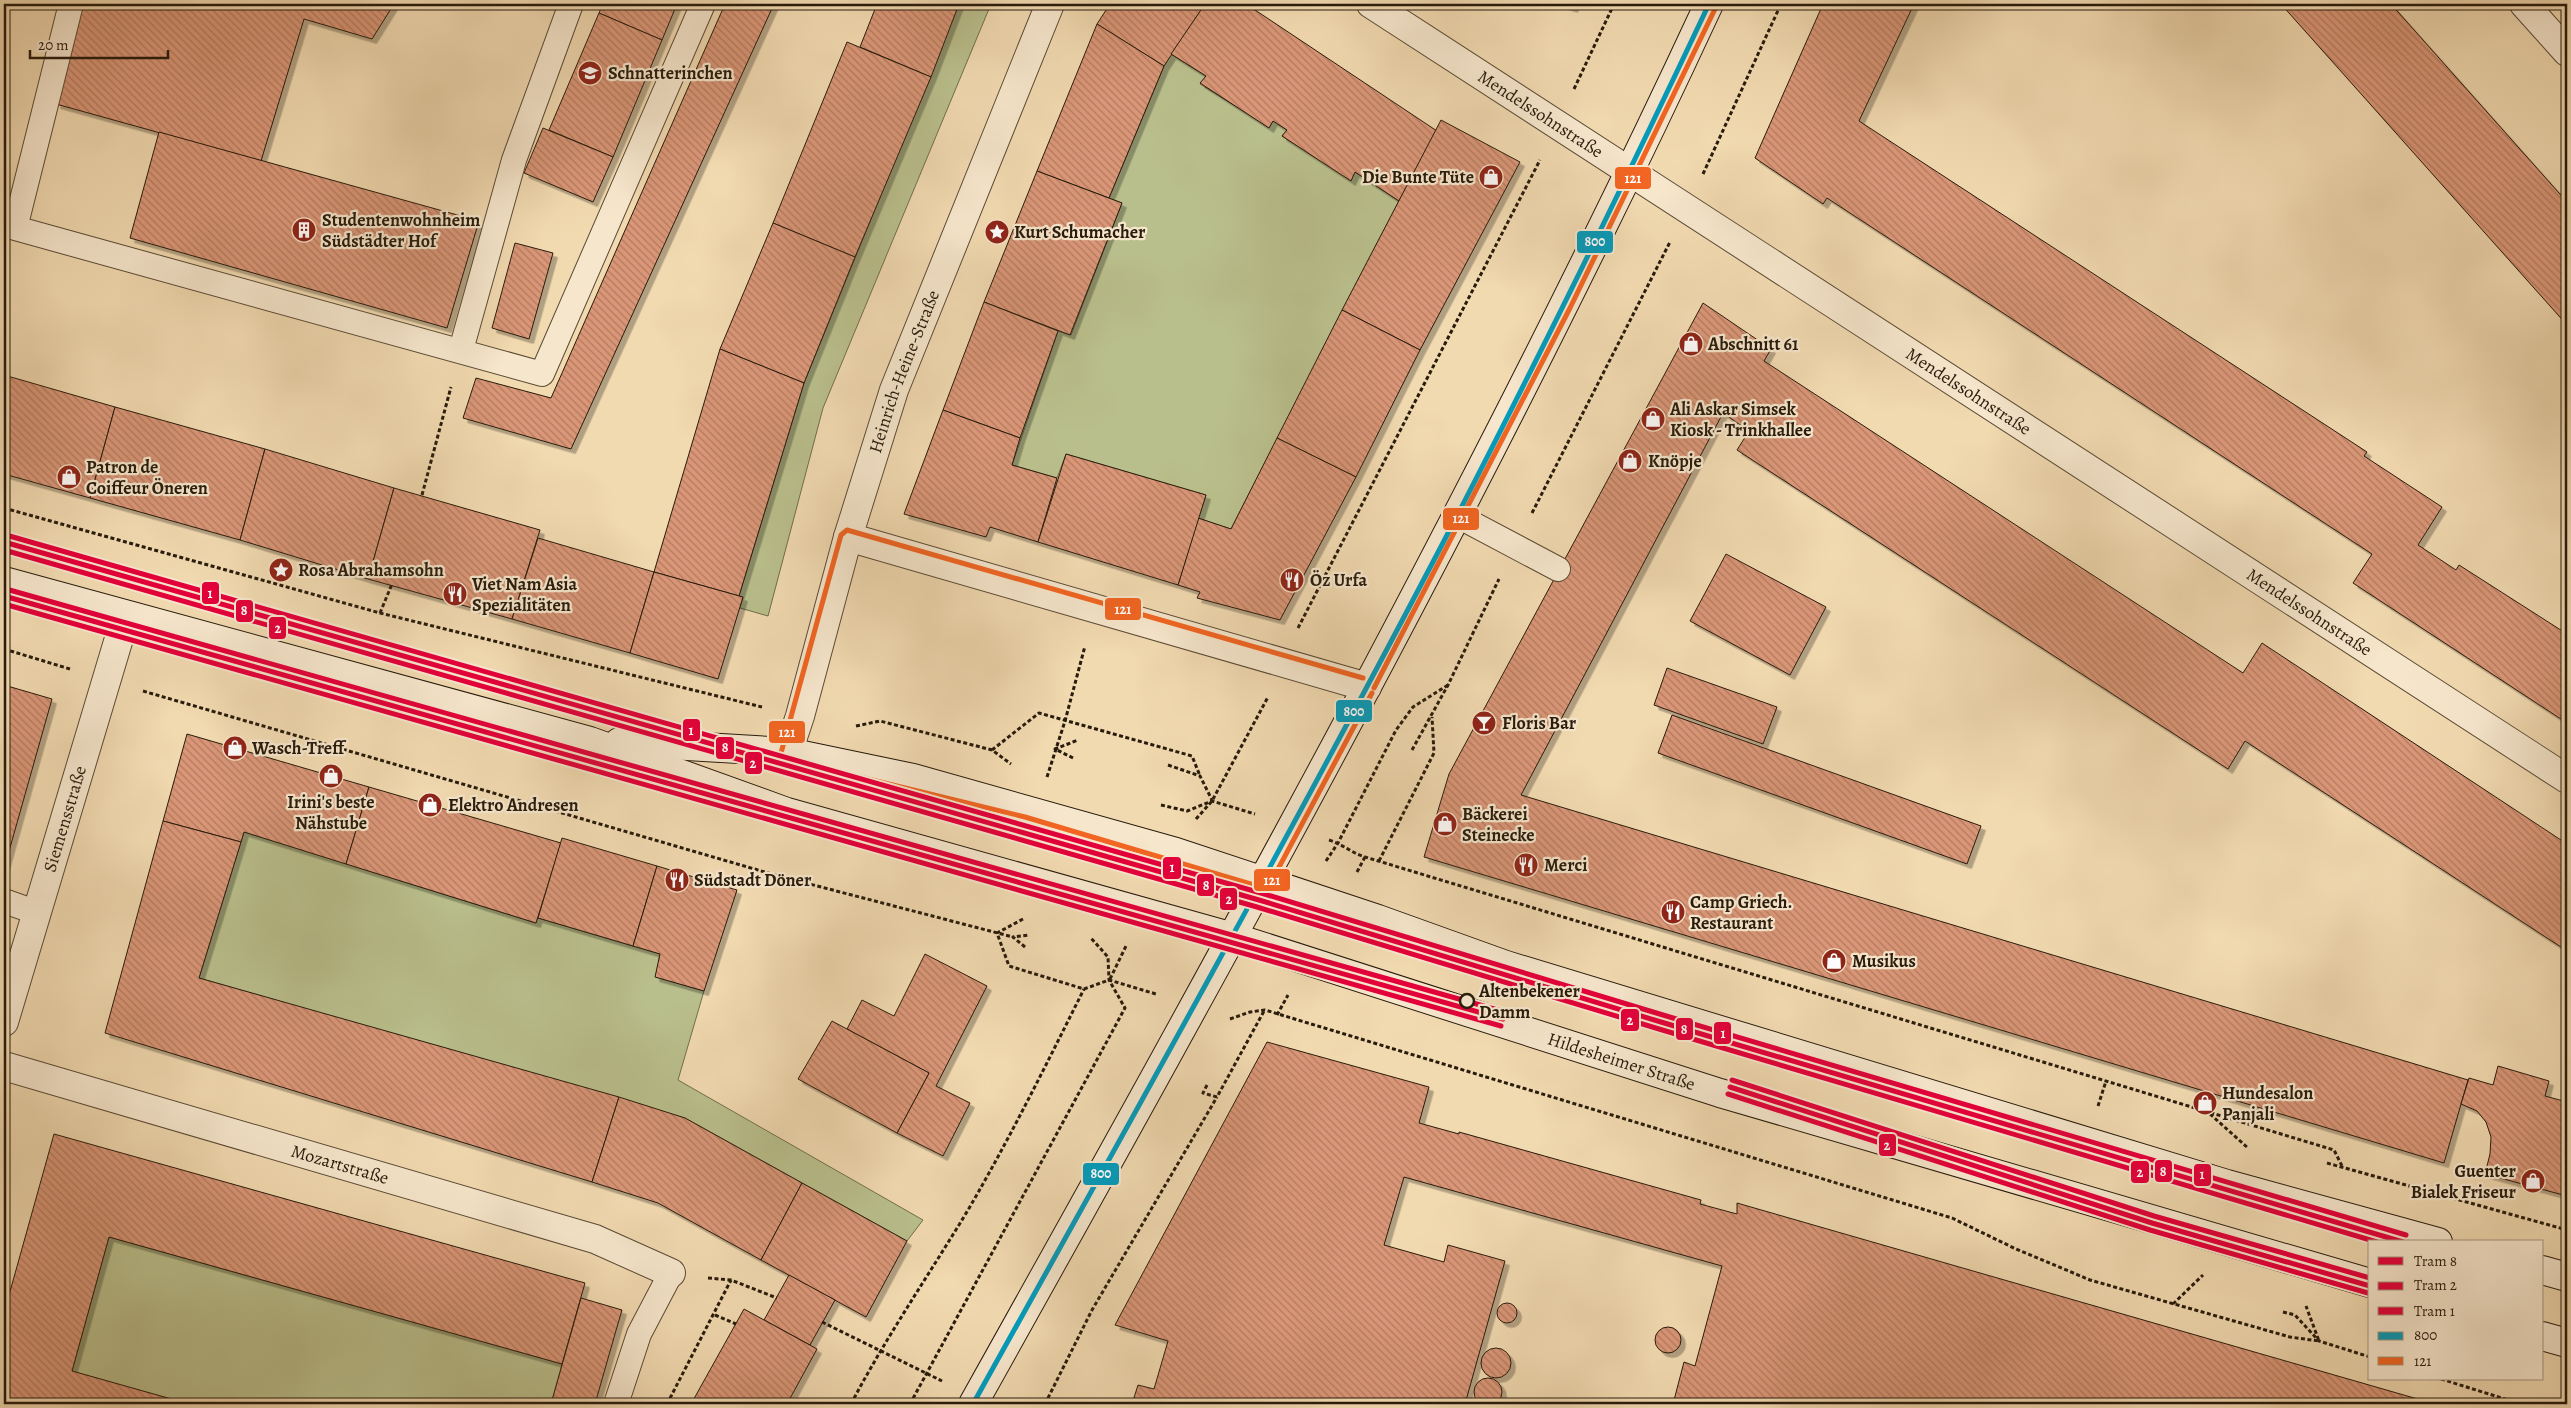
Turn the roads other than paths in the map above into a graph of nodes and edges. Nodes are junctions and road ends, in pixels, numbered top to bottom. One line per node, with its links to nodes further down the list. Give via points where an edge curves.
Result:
1 (71, 4): 10 (lane, via 15,228)
2 (572, 4): 10 (lane, via 507,157)
3 (703, 4): 10 (lane, via 542,374)
4 (1050, 4): 12 (street, Heinrich-Heine-Straße, via 894,390)
5 (1371, 4): 9 (street, Mendelssohnstraße)
6 (1708, 4): 9 (street)
7 (2524, 4): 8 (street)
8 (2567, 52)
9 (1630, 172): 11 (street); 19 (street, Mendelssohnstraße)
10 (461, 350)
11 (1456, 515): 13 (lane); 16 (street)
12 (848, 537): 16 (street); 18 (street, Heinrich-Heine-Straße)
13 (1558, 569)
14 (4, 582): 15 (street, Hildesheimer Straße)
15 (126, 615): 17 (street, Hildesheimer Straße); 22 (street, Siemensstraße)
16 (1367, 687): 20 (street)
17 (590, 741): 18 (street, Hildesheimer Straße); 23 (street, Hildesheimer Straße, via 787,812)
18 (788, 752): 20 (street, Hildesheimer Straße, via 913,778 1176,852)
19 (2567, 779)
20 (1263, 881): 23 (street); 26 (street, Hildesheimer Straße, via 1506,965 2227,1184)
21 (4, 902): 22 (lane)
22 (38, 912): 24 (street, Siemensstraße)
23 (1233, 936): 30 (street, Hildesheimer Straße, via 1720,1093); 33 (street)
24 (4, 1022)
25 (4, 1066): 28 (street, Mozartstraße, via 595,1239)
26 (2431, 1240)
27 (2544, 1271): 29 (street)
28 (671, 1273): 34 (lane, via 640,1334)
29 (2567, 1277)
30 (2368, 1282)
31 (2544, 1337): 32 (street)
32 (2567, 1343)
33 (974, 1401)
34 (616, 1404)

